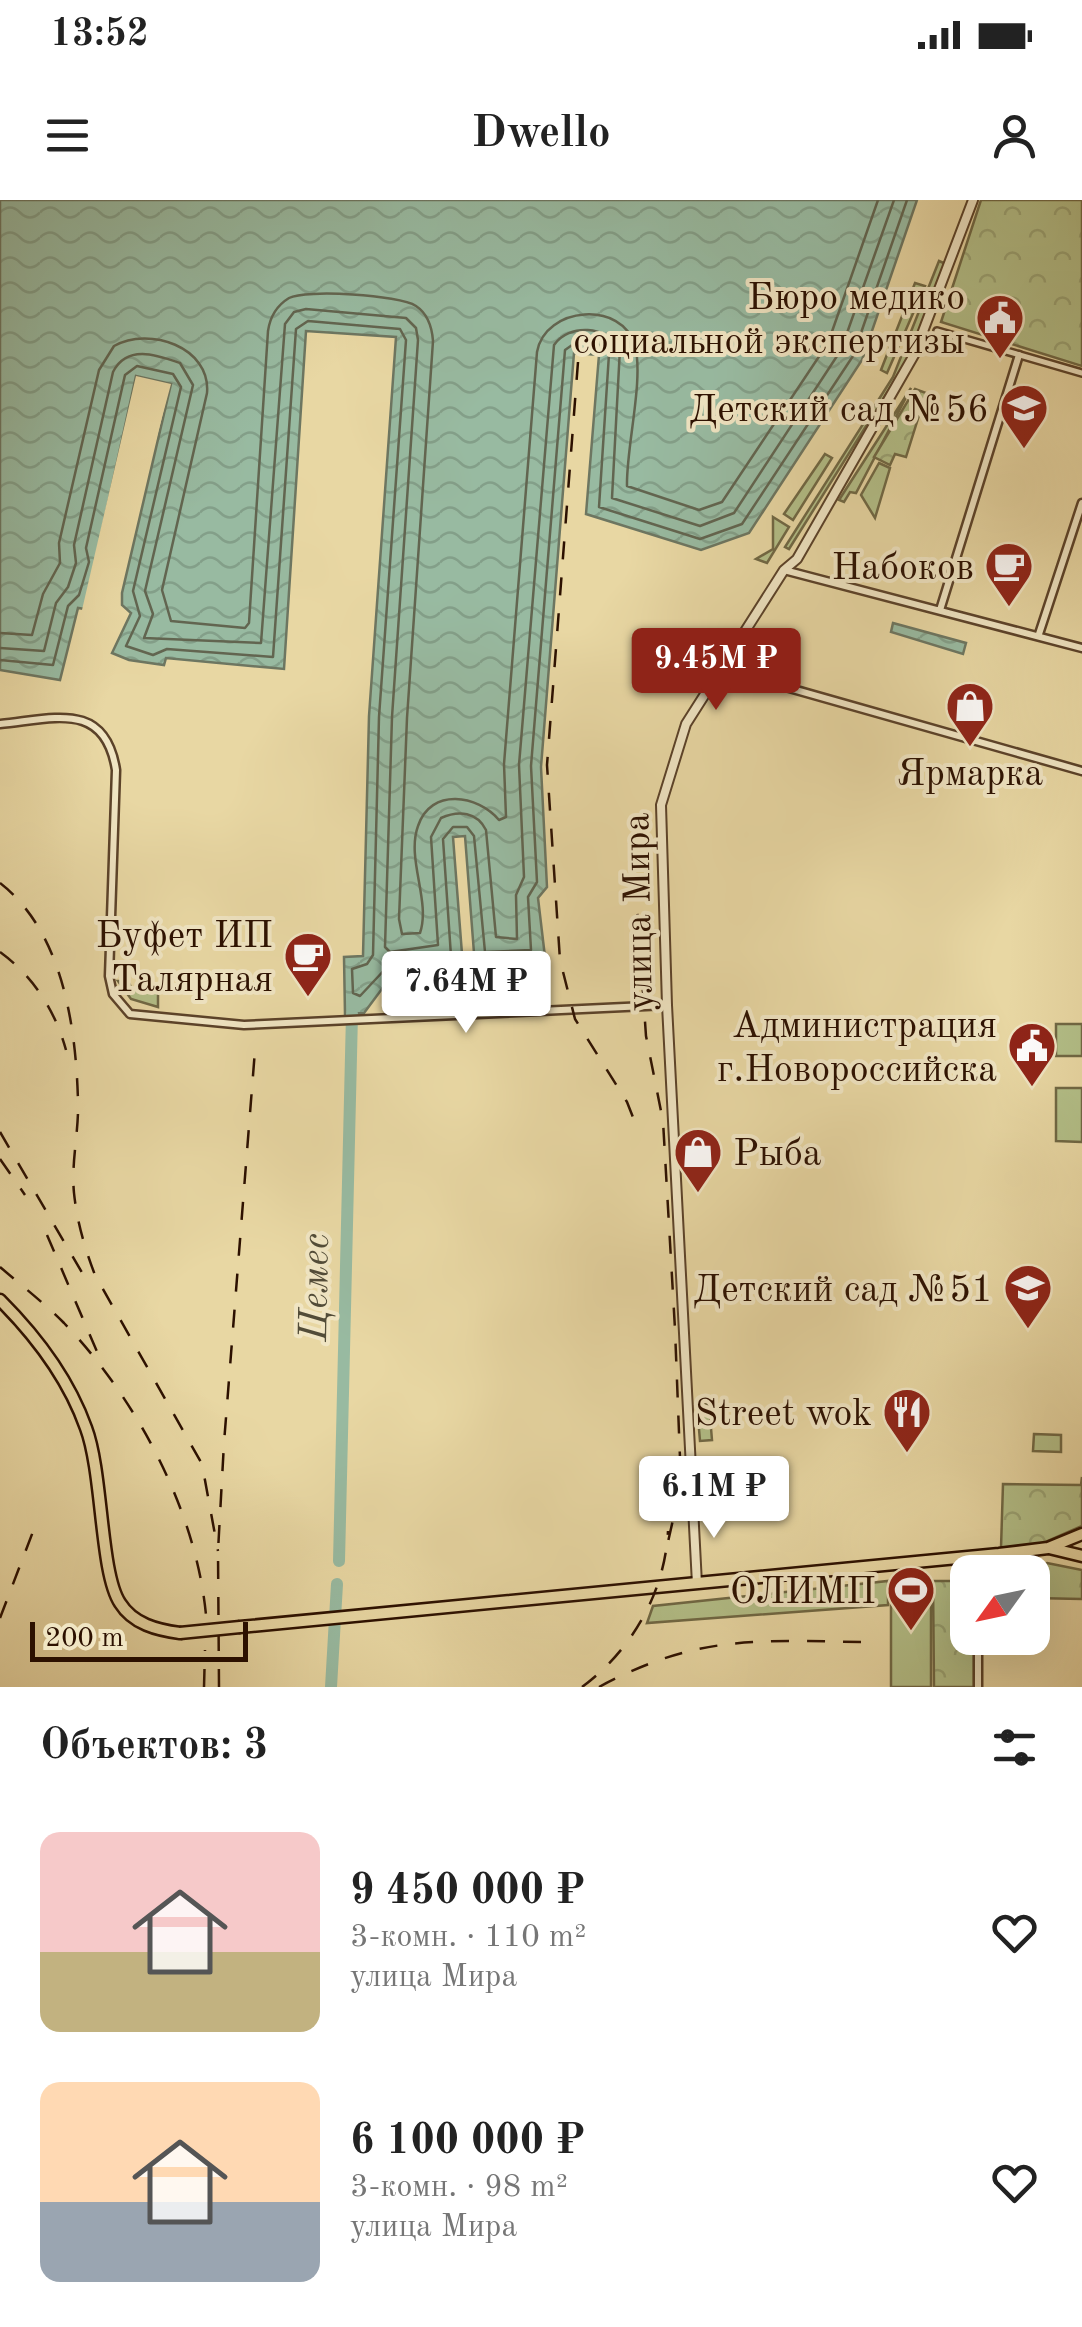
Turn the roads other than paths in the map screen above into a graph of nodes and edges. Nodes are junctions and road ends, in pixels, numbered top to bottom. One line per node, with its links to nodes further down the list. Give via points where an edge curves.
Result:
1 (973, 200): 6 (street, улица Мира, via 914,355 797,559)
2 (938, 331): 3 (street)
3 (1020, 355): 4 (street); 7 (street)
4 (1082, 373)
5 (1082, 503): 8 (street)
6 (784, 570): 7 (street); 10 (street, улица Мира)
7 (940, 610): 8 (street)
8 (1039, 634): 9 (street)
9 (1082, 648)
10 (722, 669): 12 (street); 13 (street, улица Мира, via 686,724 662,789)
11 (0, 724): 13 (street, via 78,716 112,745 109,976 130,1014 244,1026)
12 (1082, 772)
13 (666, 1005): 20 (street, улица Мира)
14 (0, 1300): 20 (highway, bridge, via 34,1336 87,1429 112,1583 119,1602 144,1625 180,1633)
15 (1082, 1534): 16 (highway)
16 (1048, 1548): 17 (highway); 18 (highway)
17 (987, 1555)
18 (1082, 1556)
19 (950, 1559): 20 (highway)
20 (697, 1584)
21 (978, 1655): 22 (street)
22 (978, 1687)

